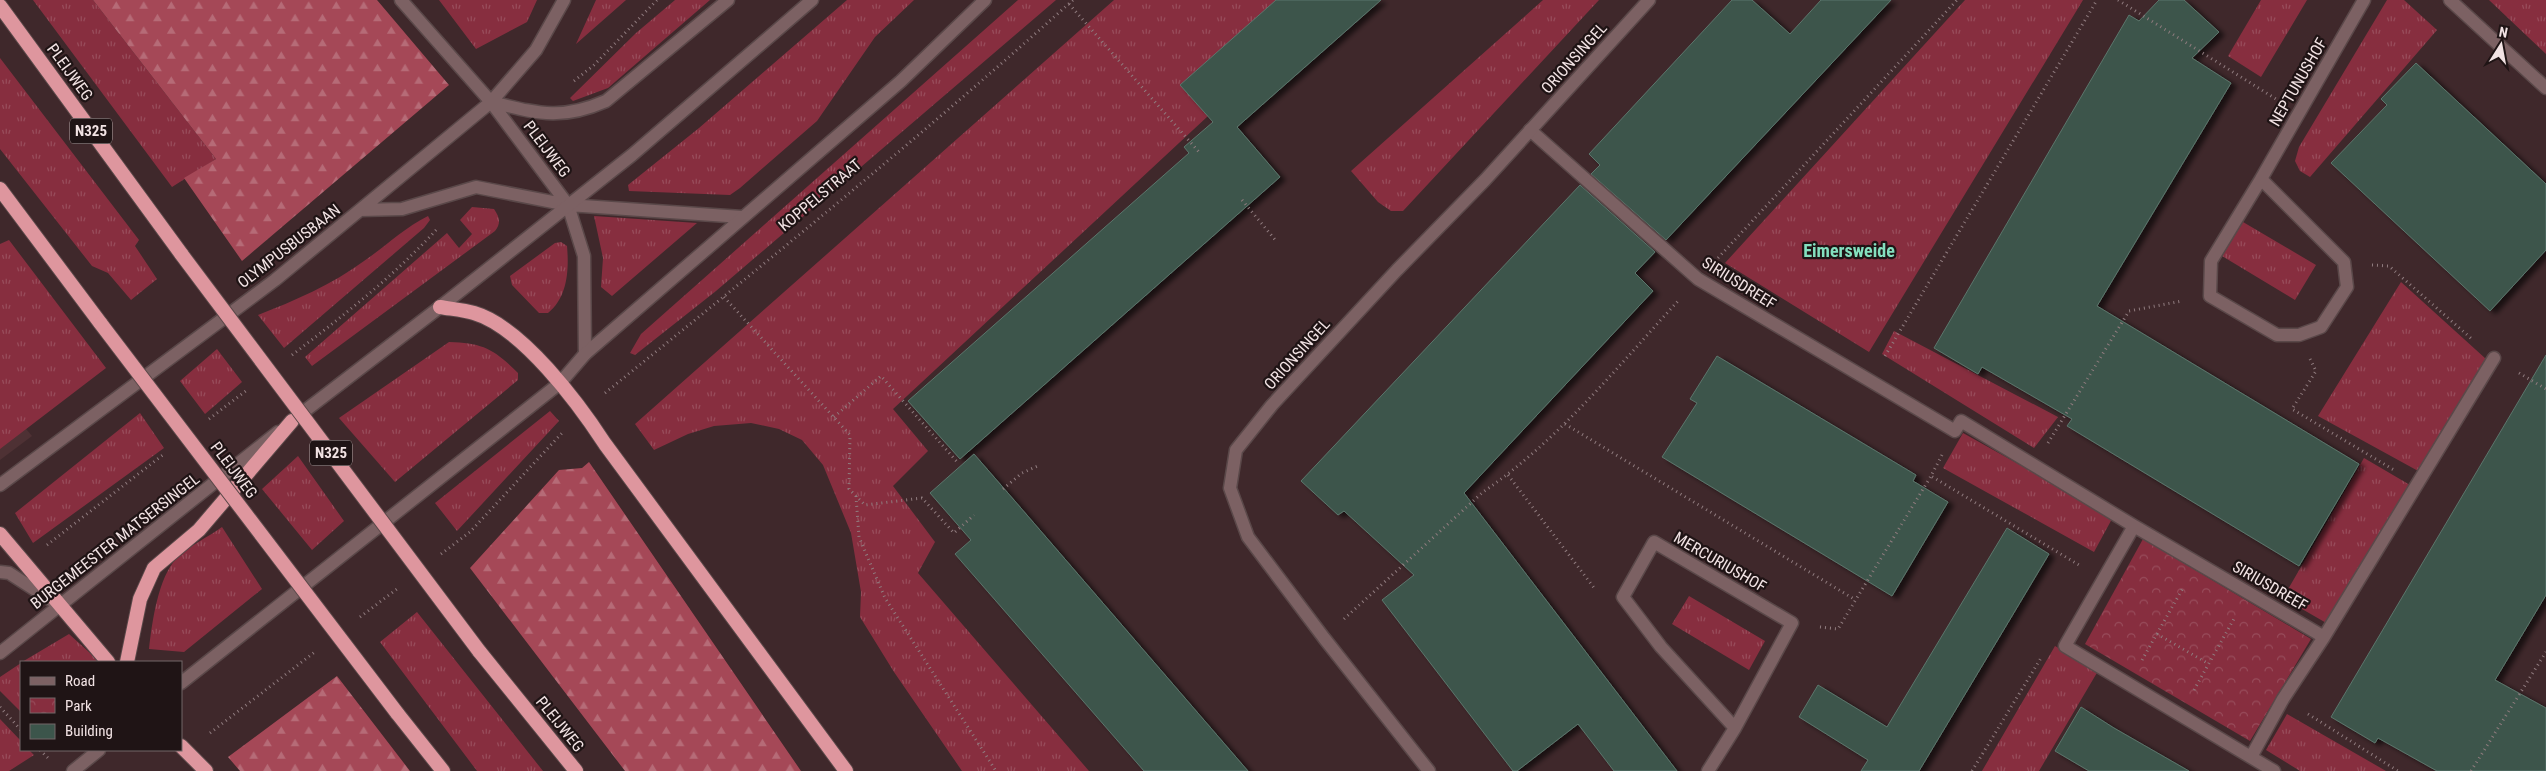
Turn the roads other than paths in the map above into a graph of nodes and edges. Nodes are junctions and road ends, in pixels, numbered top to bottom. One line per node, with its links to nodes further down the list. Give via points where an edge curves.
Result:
1 (401, 0): 11 (street, PLEIJWEG)
2 (564, 0): 11 (street, OLYMPUSBUSBAAN, via 536,50)
3 (728, 0): 11 (street, via 606,101 583,111 540,114)
4 (812, 0): 15 (street, via 632,155)
5 (985, 0): 17 (street, KOPPELSTRAAT, via 901,81)
6 (1649, 0): 12 (street, ORIONSINGEL)
7 (2364, 0): 13 (street, NEPTUNUSHOF)
8 (2450, 0): 10 (street)
9 (0, 6): 40 (highway, PLEIJWEG / N325, bridge, via 182,255 480,651)
10 (2546, 88)
11 (491, 102): 15 (street, PLEIJWEG); 16 (street, OLYMPUSBUSBAAN)
12 (1530, 130): 24 (street, SIRIUSDREEF, via 1698,279 1955,431 1961,421); 42 (street, ORIONSINGEL, via 1272,405 1236,450 1230,488 1248,537)
13 (2261, 179): 13 (street, NEPTUNUSHOF, via 2344,262 2347,287 2321,327 2299,335 2277,335 2210,296 2211,261)
14 (0, 189): 39 (highway, PLEIJWEG, bridge)
15 (568, 205): 16 (street, via 476,187 402,209); 17 (street); 18 (street); 19 (street, PLEIJWEG, via 584,256)
16 (360, 210): 23 (street, OLYMPUSBUSBAAN, via 275,280)
17 (742, 217): 19 (street, KOPPELSTRAAT)
18 (440, 307): 21 (highway, via 476,314 514,336); 22 (street, BURGEMEESTER MATSERSINGEL)
19 (585, 354): 21 (street, KOPPELSTRAAT)
20 (2494, 358): 28 (street)
21 (560, 383): 32 (street); 41 (highway)
22 (292, 421): 27 (street, BURGEMEESTER MATSERSINGEL); 31 (highway, via 199,530 154,568 140,599)
23 (0, 485)
24 (2134, 526): 28 (street, SIRIUSDREEF); 36 (street, via 2065,646)
25 (0, 534): 27 (highway)
26 (0, 572): 27 (street, via 9,573)
27 (60, 605): 29 (street, BURGEMEESTER MATSERSINGEL); 30 (highway)
28 (2324, 637): 36 (street, via 2283,699)
29 (0, 653)
30 (107, 661)
31 (127, 661)
32 (182, 682)
33 (1735, 728): 33 (street, MERCURIUSHOF, via 1661,647 1623,597 1654,542 1792,623); 43 (street)
34 (184, 749): 38 (highway)
35 (98, 751): 37 (street)
36 (2251, 757): 44 (street)
37 (72, 771)
38 (206, 771)
39 (443, 771)
40 (576, 771)
41 (846, 771)
42 (1429, 771)
43 (1708, 771)
44 (2274, 771)

